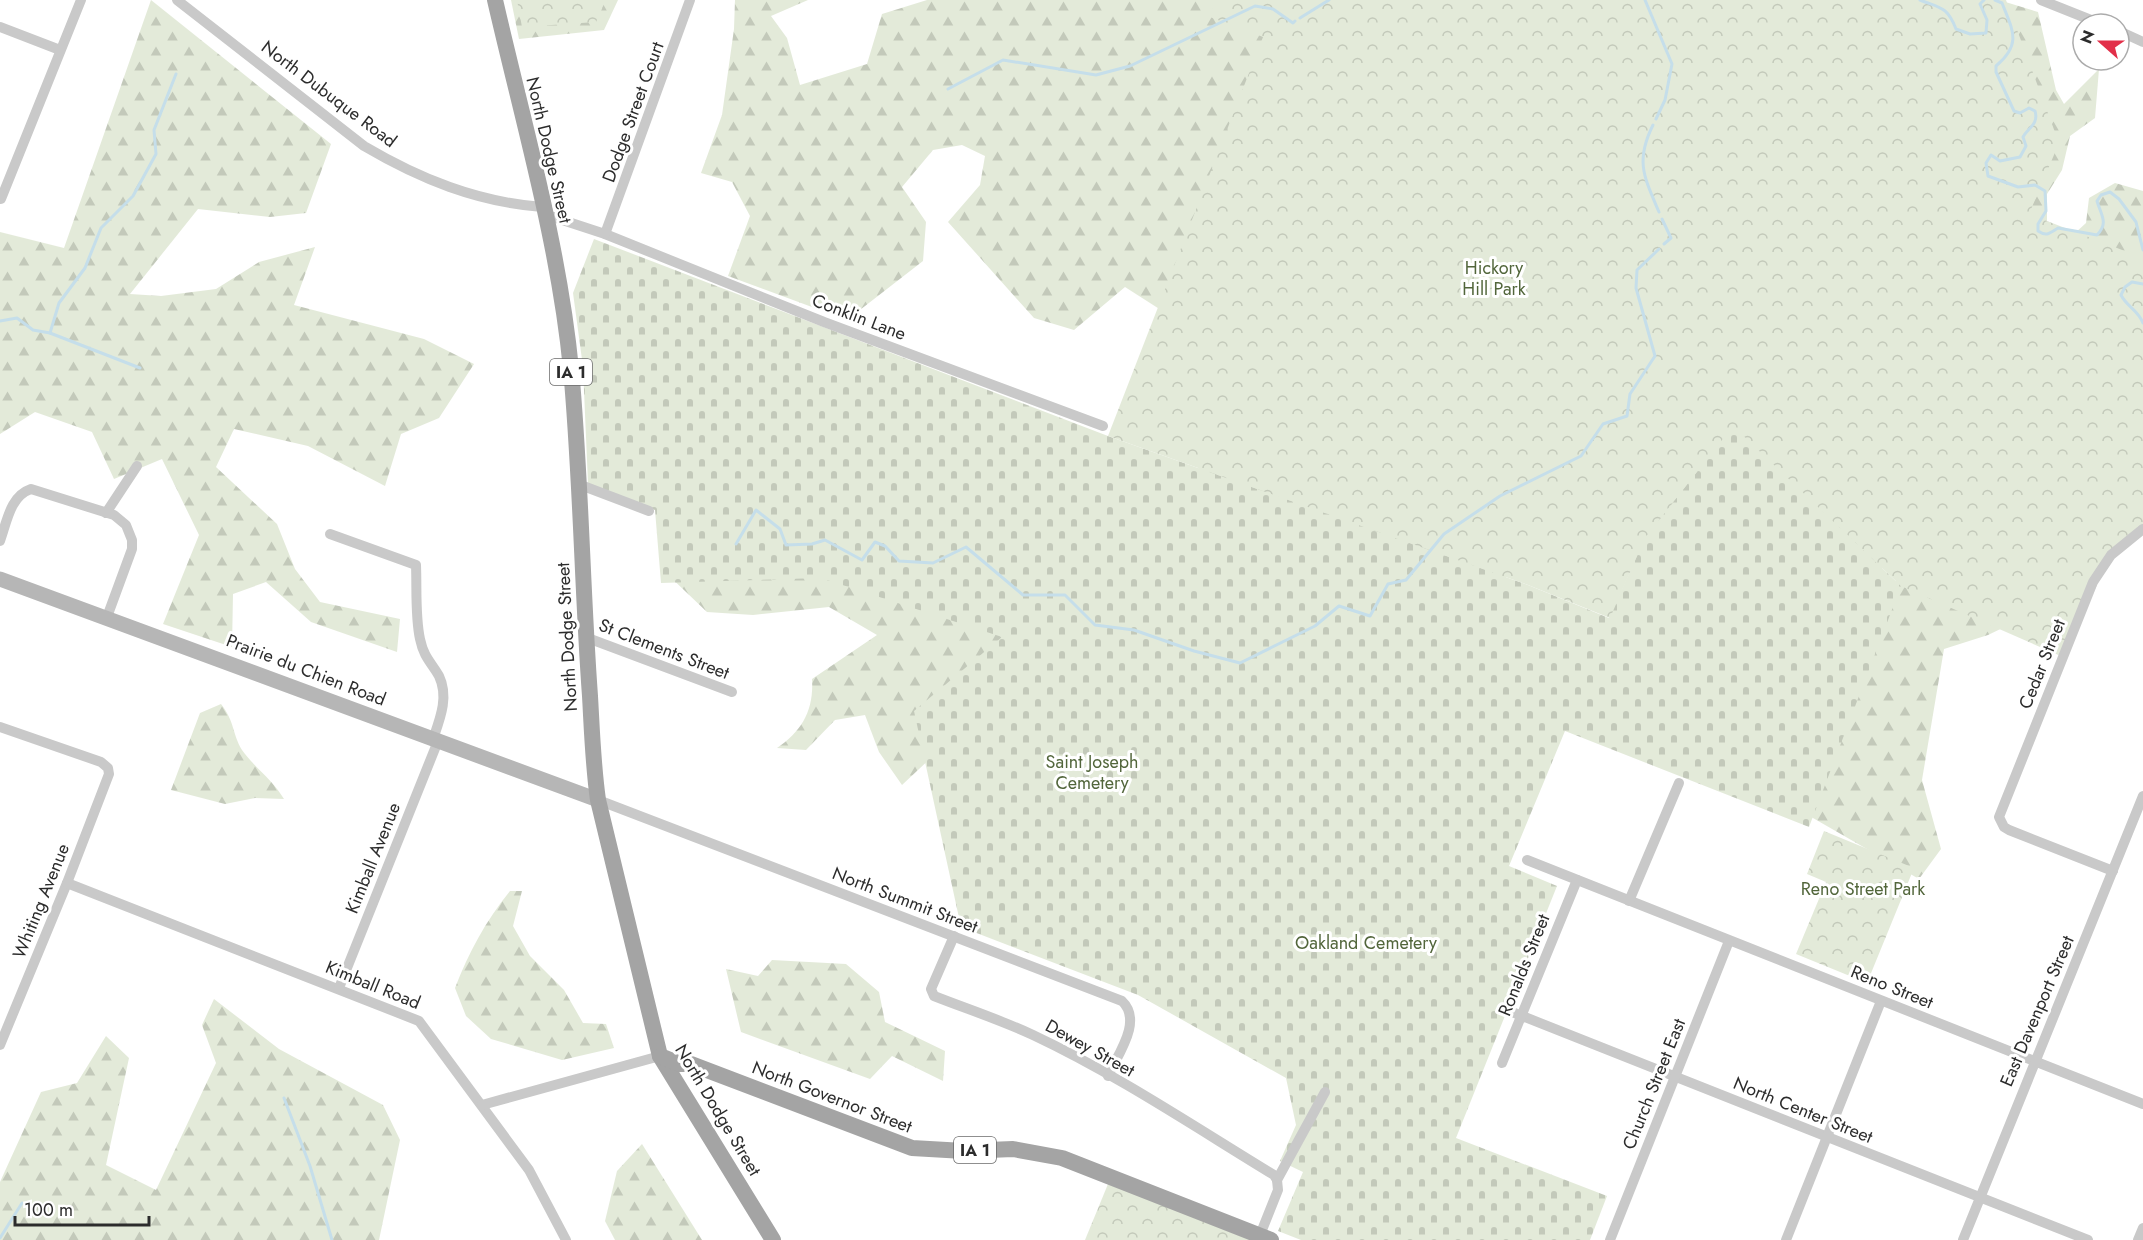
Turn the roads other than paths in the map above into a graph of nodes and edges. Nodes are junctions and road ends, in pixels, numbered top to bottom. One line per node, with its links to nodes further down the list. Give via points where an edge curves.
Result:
1 (81, 0): 9 (street)
2 (177, 0): 11 (street, North Dubuque Road, via 364,146 472,196)
3 (495, 0): 11 (main road, North Dodge Street / IA 1)
4 (690, 0): 12 (street, Dodge Street Court)
5 (2040, 0): 6 (street)
6 (2053, 2): 7 (street)
7 (2075, 12)
8 (0, 27): 9 (street)
9 (60, 50): 10 (street)
10 (1, 199)
11 (543, 210): 12 (street, North Dubuque Road); 15 (main road, North Dodge Street / IA 1, via 557,271 571,368)
12 (605, 234): 13 (street, Conklin Lane, via 824,322)
13 (1103, 426)
14 (137, 466): 17 (street)
15 (578, 484): 16 (street); 23 (main road, North Dodge Street / IA 1)
16 (649, 511)
17 (106, 513): 20 (street, via 31,489 14,501); 22 (street, via 126,525 132,540)
18 (2143, 529): 31 (street, Cedar Street, via 2111,555 2093,582 1999,817 2004,827)
19 (330, 534): 26 (street, via 416,565 420,638 427,661 439,676 443,694)
20 (0, 541)
21 (0, 579): 22 (street, Prairie du Chien Road)
22 (107, 616): 26 (street, Prairie du Chien Road)
23 (585, 637): 24 (street, St Clements Street); 29 (main road, North Dodge Street / IA 1)
24 (732, 692)
25 (0, 727): 33 (street, Whiting Avenue, via 101,762 108,768)
26 (435, 740): 29 (street, Prairie du Chien Road); 37 (street, Kimball Avenue)
27 (1679, 783): 34 (street)
28 (2143, 796): 31 (street, East Davenport Street)
29 (598, 800): 35 (street, North Summit Street); 41 (main road, North Dodge Street / IA 1)
30 (1527, 860): 32 (street, Reno Street)
31 (2113, 871): 44 (street, East Davenport Street, via 2039,1057)
32 (1577, 880): 34 (street, Reno Street); 40 (street, Ronalds Street)
33 (68, 883): 37 (street, Kimball Road); 42 (street, Whiting Avenue)
34 (1629, 901): 36 (street, Reno Street)
35 (954, 936): 47 (street, Dewey Street, via 931,989 934,996 1033,1035); 47 (street, North Summit Street, via 1122,1000 1129,1010 1131,1024)
36 (1729, 941): 38 (street, Reno Street); 48 (street, Church Street East)
37 (339, 988): 52 (street, Kimball Road, via 419,1020)
38 (1881, 1001): 44 (street, Reno Street); 53 (street)
39 (1507, 1011): 40 (street, North Center Street)
40 (1521, 1016): 45 (street, Ronalds Street); 48 (street, North Center Street)
41 (656, 1036): 43 (main road, North Dodge Street / IA 1); 46 (main road)
42 (0, 1045)
43 (660, 1056): 46 (main road, North Governor Street / IA 1); 49 (main road, North Dodge Street / IA 1); 52 (street)
44 (2034, 1061): 51 (street, Reno Street); 55 (street, East Davenport Street)
45 (1502, 1063)
46 (691, 1064): 49 (main road, via 681,1074); 57 (main road, North Governor Street / IA 1, via 912,1148 1013,1149 1062,1158)
47 (1108, 1076): 54 (street, Dewey Street)
48 (1675, 1077): 53 (street, North Center Street); 60 (street, Church Street East)
49 (681, 1089): 59 (main road, North Dodge Street / IA 1)
50 (1325, 1092): 54 (street)
51 (2143, 1104)
52 (482, 1105): 58 (street, Kimball Road, via 538,1184)
53 (1827, 1137): 55 (street, North Center Street); 61 (street)
54 (1277, 1180): 57 (street, via 1278,1190)
55 (1979, 1197): 62 (street, East Davenport Street); 63 (street, North Center Street)
56 (2143, 1228): 64 (street)
57 (1262, 1239)
58 (566, 1240)
59 (773, 1240)
60 (1610, 1240)
61 (1786, 1240)
62 (1963, 1240)
63 (2088, 1240)
64 (2138, 1240)

